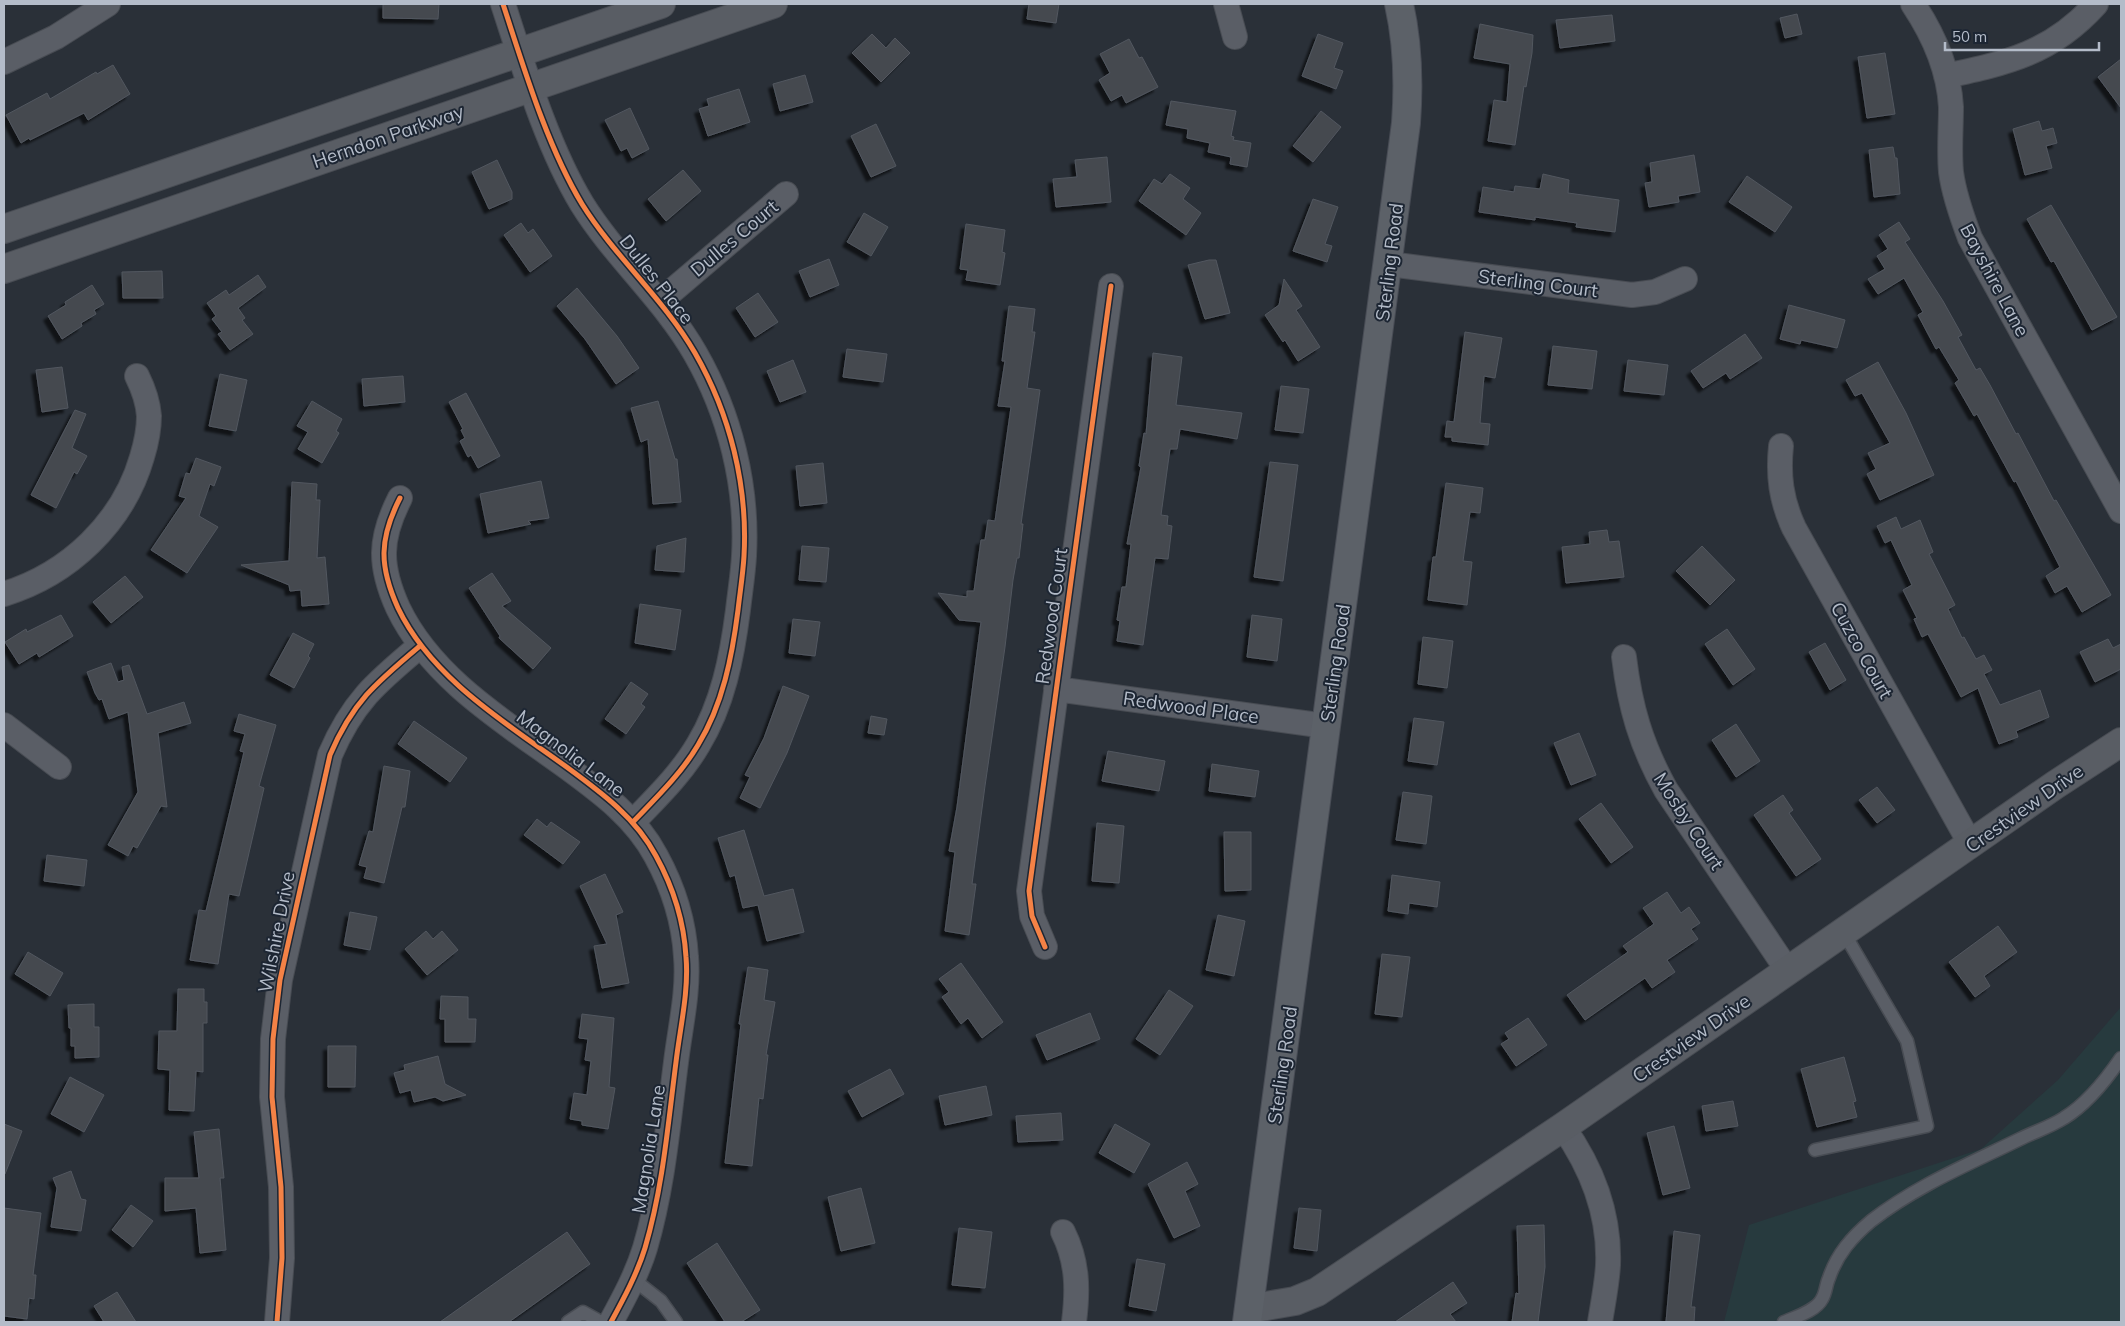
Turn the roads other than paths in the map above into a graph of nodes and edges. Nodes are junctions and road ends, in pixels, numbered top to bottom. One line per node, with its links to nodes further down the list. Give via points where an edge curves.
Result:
1 (108, 4): 11 (street, via 56,37)
2 (503, 4): 10 (street, Dulles Place)
3 (661, 4): 10 (main road, Herndon Parkway)
4 (773, 4): 13 (main road, Herndon Parkway)
5 (1226, 4): 9 (street)
6 (1400, 4): 16 (main road, Sterling Road, via 1409,83)
7 (1913, 4): 12 (street, Bayshire Lane, via 1938,49)
8 (2096, 4): 12 (street, via 2060,36 2030,53 2002,64)
9 (1235, 37)
10 (519, 52): 13 (street, Dulles Place); 15 (main road, Herndon Parkway)
11 (4, 62)
12 (1946, 76): 24 (street, Bayshire Lane, via 1952,174 1959,209 1970,238)
13 (531, 87): 17 (main road, Herndon Parkway); 20 (street, Dulles Place, via 561,164 582,204)
14 (786, 194): 20 (street, Dulles Court)
15 (4, 229)
16 (1389, 264): 18 (street, Sterling Court, via 1632,295 1655,292); 30 (main road, Sterling Road)
17 (4, 269)
18 (1685, 279)
19 (1111, 286): 28 (street, Redwood Court)
20 (659, 302): 33 (street, Dulles Place, via 695,353 729,429 742,496 744,555 729,667 713,716 679,773)
21 (138, 376): 25 (street, via 149,415 147,438 125,498 96,538 69,561 49,574)
22 (1781, 446): 34 (street, Cuzco Court, via 1780,490 1794,528)
23 (400, 498): 26 (street, Magnolia Lane, via 389,519 383,564 388,587)
24 (2121, 511)
25 (4, 594)
26 (421, 645): 33 (street, Magnolia Lane, via 446,674 489,710 608,797); 44 (street, Wilshire Drive, via 377,682 356,705 330,755 282,971 273,1039 272,1097 281,1195 282,1258)
27 (1624, 657): 37 (street, Mosby Court, via 1637,728 1651,762 1666,790)
28 (1056, 689): 30 (street, Redwood Place); 36 (street, Redwood Court, via 1029,891 1032,916)
29 (4, 725): 32 (street)
30 (1326, 726): 43 (main road, Sterling Road)
31 (2121, 742): 34 (main road, Crestview Drive)
32 (59, 767)
33 (633, 822): 42 (street, Magnolia Lane, via 656,854 671,886 681,921 686,958 685,995 658,1198)
34 (1971, 845): 35 (main road, Crestview Drive)
35 (1844, 933): 37 (main road, Crestview Drive); 40 (lane, via 1907,1041 1927,1126)
36 (1045, 947)
37 (1788, 971): 39 (main road, Crestview Drive)
38 (2121, 1058): 51 (lane, via 2086,1101 2065,1118 1935,1179 1873,1220 1840,1253 1822,1300)
39 (1563, 1127): 43 (main road, Crestview Drive, via 1317,1292); 50 (street, via 1591,1173 1602,1203 1608,1234 1608,1265)
40 (1815, 1150)
41 (1063, 1232): 49 (street, via 1076,1268 1078,1293)
42 (633, 1279): 47 (street, Magnolia Lane); 48 (lane, via 661,1301)
43 (1248, 1316)
44 (277, 1322)
45 (568, 1322): 46 (lane, via 583,1312)
46 (601, 1322)
47 (611, 1322)
48 (676, 1322)
49 (1074, 1322)
50 (1600, 1322)
51 (1784, 1322)

